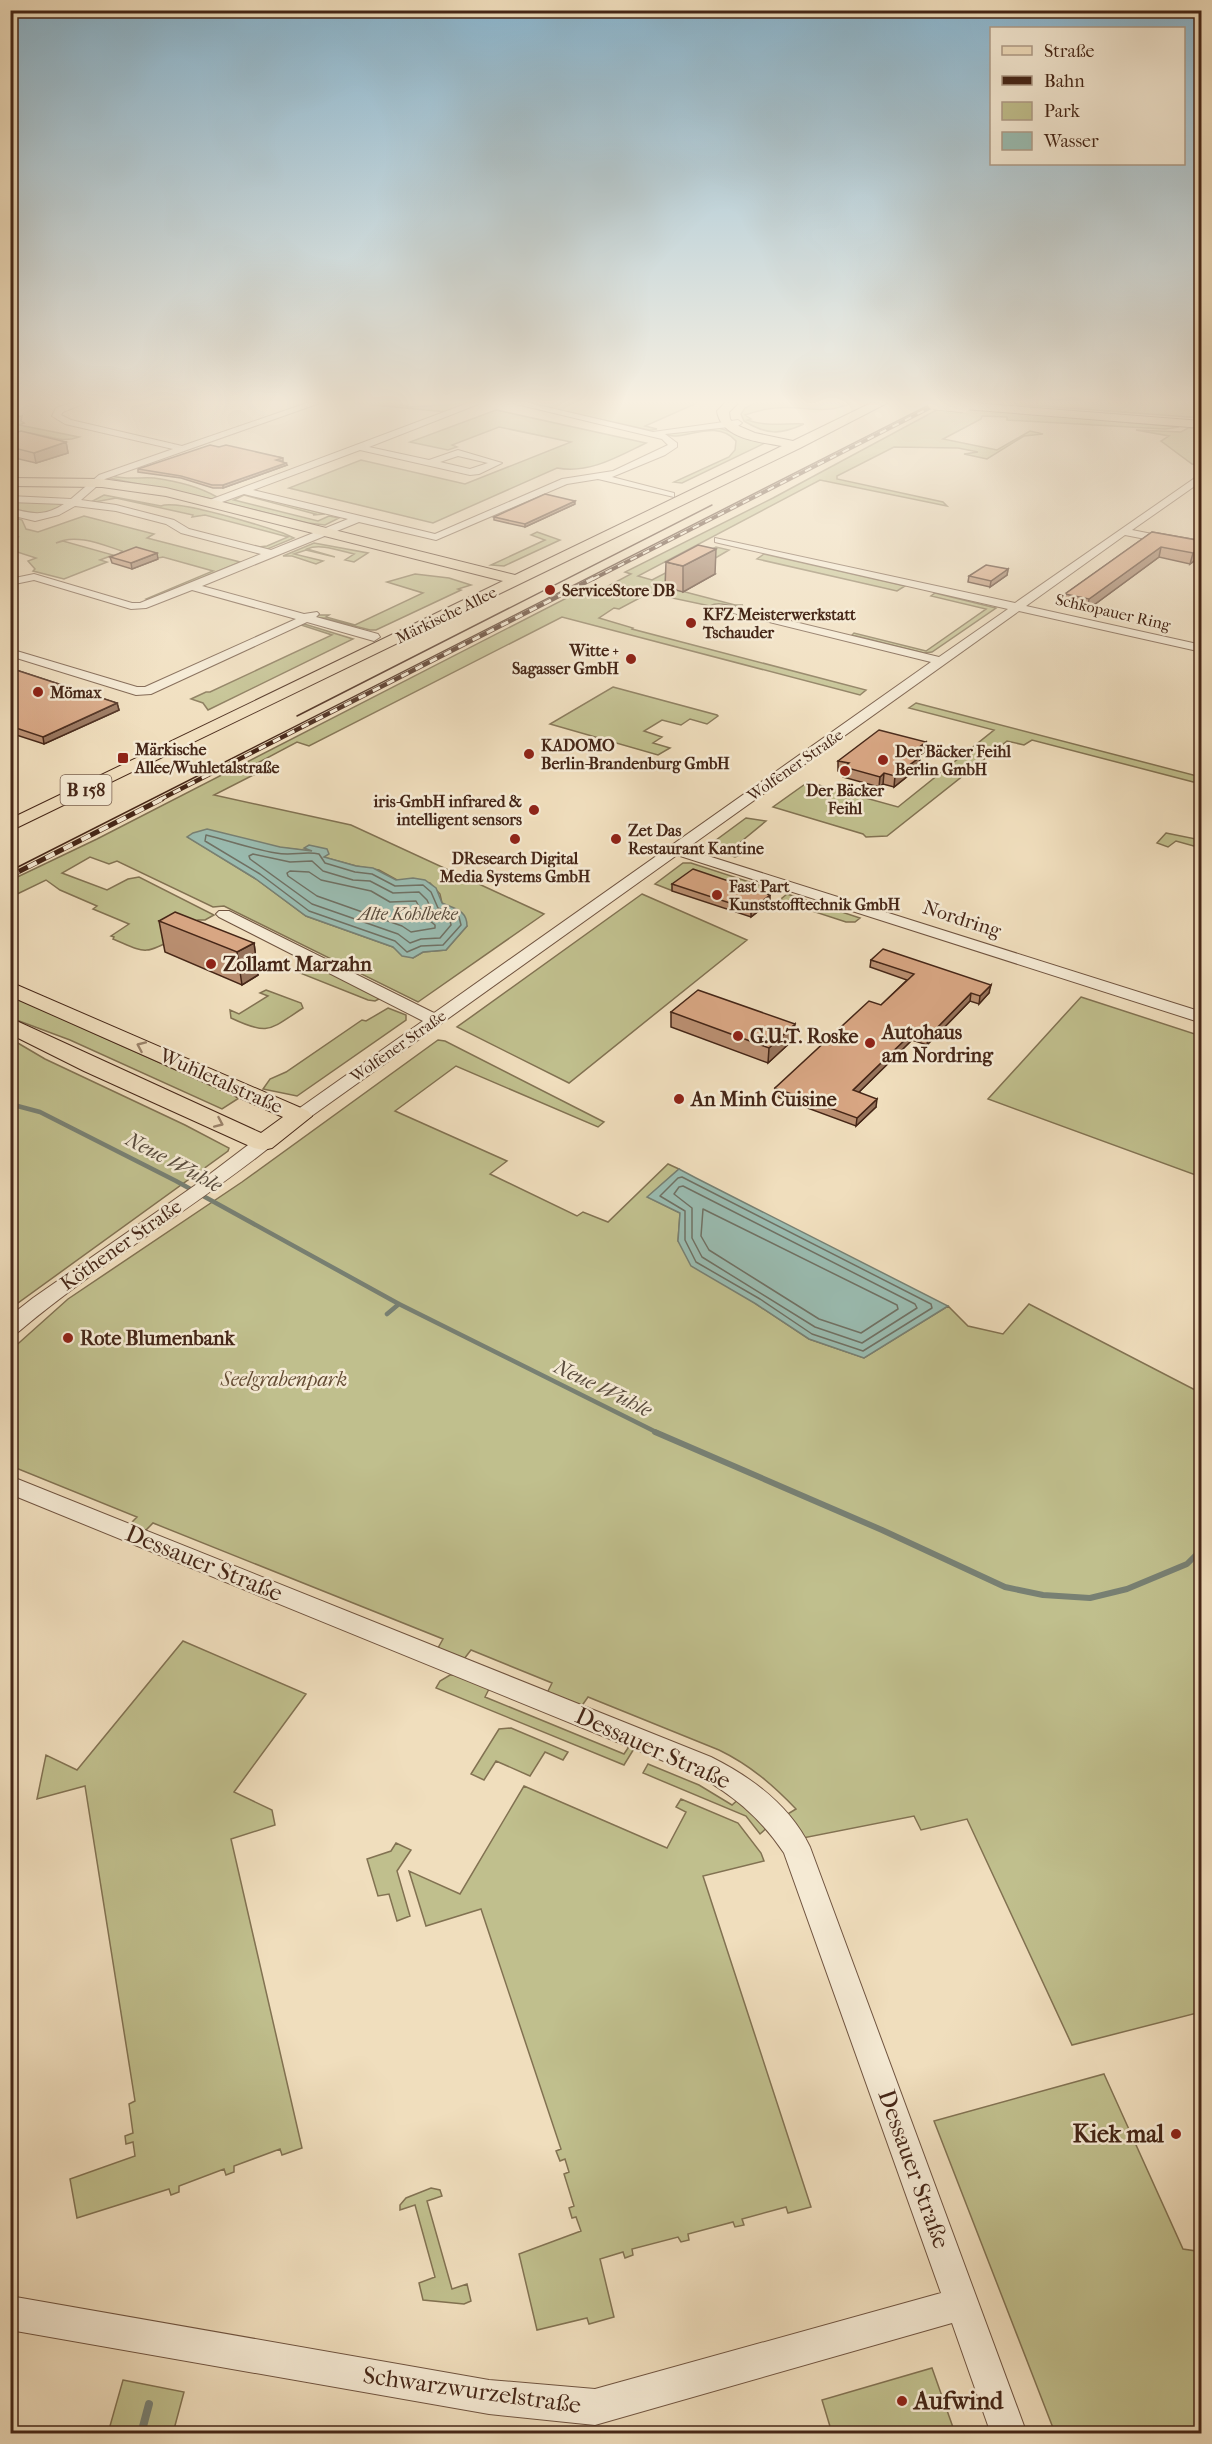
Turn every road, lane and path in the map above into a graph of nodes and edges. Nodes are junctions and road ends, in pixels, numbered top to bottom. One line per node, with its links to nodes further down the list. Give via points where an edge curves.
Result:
1 (151, 517): 14 (street, via 185,531)
2 (247, 517): 11 (main road)
3 (262, 517): 11 (main road)
4 (349, 517): 9 (street)
5 (482, 517): 9 (street, via 436,537)
6 (627, 517): 15 (main road, Märkische Allee / B 158)
7 (642, 517): 15 (main road, Märkische Allee / B 158, via 532,573)
8 (1145, 517): 10 (street, Wolfener Straße)
9 (357, 519): 11 (street)
10 (1124, 532): 13 (street); 18 (street, Wolfener Straße)
11 (320, 534): 14 (street); 15 (main road)
12 (719, 540): 18 (street, Schkopauer Ring)
13 (1202, 547)
14 (273, 554): 17 (street)
15 (507, 578): 21 (main road, Märkische Allee / B 158); 25 (main road, Märkische Allee / B 158)
16 (10, 582): 17 (street, via 34,578 136,606)
17 (194, 587): 20 (street, Märkische Allee)
18 (1018, 607): 22 (street, Schkopauer Ring); 24 (street, Wolfener Straße)
19 (725, 608): 24 (street)
20 (309, 616): 21 (street, Märkische Allee); 23 (street, via 147,691 136,692)
21 (374, 637): 26 (main road, Märkische Allee / B 158)
22 (1202, 649)
23 (10, 652)
24 (940, 662): 29 (street, Wolfener Straße)
25 (162, 753): 27 (main road, Märkische Allee / B 158); 28 (main road)
26 (10, 814)
27 (10, 826)
28 (10, 840)
29 (676, 850): 32 (street, Nordring); 33 (street, Wolfener Straße)
30 (224, 914): 33 (street)
31 (10, 988): 35 (main road, Wuhletalstraße, one-way to 31)
32 (1202, 1018)
33 (434, 1020): 35 (street, Wolfener Straße)
34 (10, 1025): 36 (main road, Wuhletalstraße, one-way to 36)
35 (300, 1116): 36 (main road, Wuhletalstraße)
36 (263, 1143): 37 (street, Köthener Straße, via 56,1290)
37 (10, 1328)
38 (10, 1484): 39 (street, Dessauer Straße, via 702,1765 749,1791 796,1847)
39 (961, 2304): 40 (street, Schwarzwurzelstraße, via 594,2407 489,2397); 41 (street, Dessauer Straße)
40 (10, 2313)
41 (1009, 2433)

